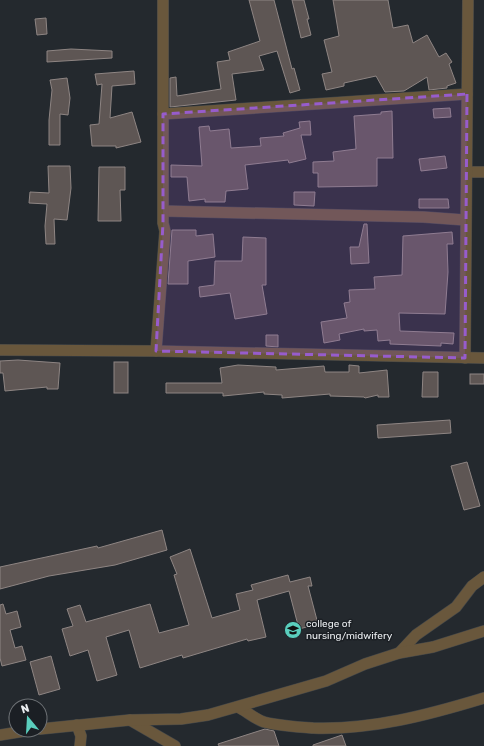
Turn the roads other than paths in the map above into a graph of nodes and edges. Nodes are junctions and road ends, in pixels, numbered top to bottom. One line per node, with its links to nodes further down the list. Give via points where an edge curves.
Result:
1 (163, 0): 4 (street)
2 (468, 0): 3 (street)
3 (466, 94): 4 (street); 5 (street)
4 (163, 114): 7 (street)
5 (466, 172): 6 (street); 8 (street)
6 (484, 172)
7 (164, 211): 8 (street); 10 (street, via 165,231)
8 (465, 220): 11 (street)
9 (0, 350): 10 (street)
10 (156, 350): 11 (street)
11 (465, 358): 12 (street)
12 (484, 358)
13 (484, 577): 15 (street, via 472,586 456,607 416,635)
14 (484, 631): 15 (street, via 433,647)
15 (399, 653): 17 (street, via 326,681)
16 (484, 698): 17 (street, via 388,723 336,729 263,722)
17 (238, 707): 18 (street, via 181,719)
18 (130, 720): 19 (street); 22 (street)
19 (77, 725): 20 (street); 21 (street, via 82,736)
20 (48, 728)
21 (80, 746)
22 (175, 746)

